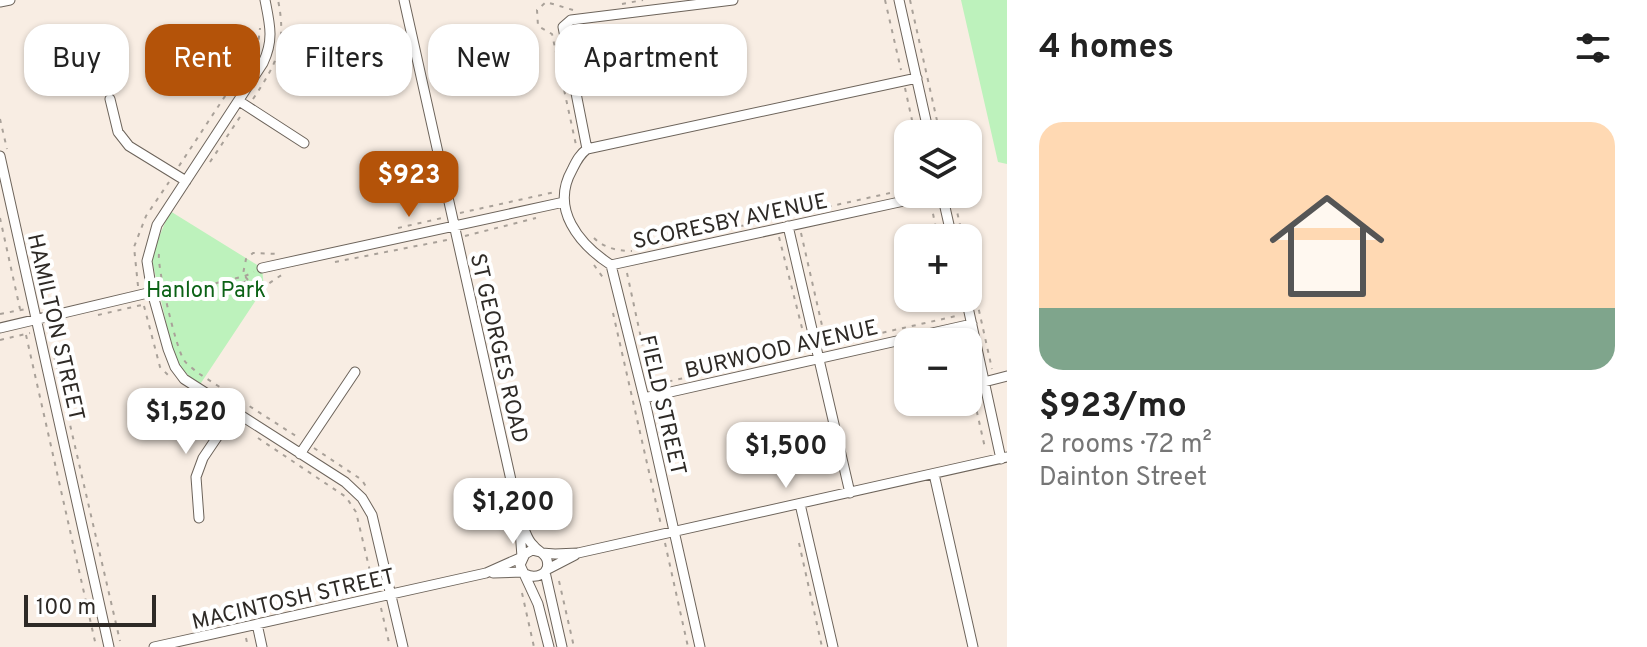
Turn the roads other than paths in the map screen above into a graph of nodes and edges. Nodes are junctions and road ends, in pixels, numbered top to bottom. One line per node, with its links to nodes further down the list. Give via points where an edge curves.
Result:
1 (10, 0): 6 (street)
2 (265, 0): 10 (street, via 270,49)
3 (404, 0): 18 (street, ST GEORGES ROAD)
4 (733, 0): 7 (street)
5 (899, 0): 8 (street)
6 (0, 2)
7 (666, 4): 13 (street, via 571,20 563,27)
8 (917, 78): 11 (street); 13 (street)
9 (110, 99): 15 (street, via 118,132 129,146)
10 (243, 103): 12 (street); 15 (street)
11 (926, 120)
12 (304, 143)
13 (582, 150): 16 (street)
14 (3, 152): 25 (street, HAMILTON STREET)
15 (186, 181): 22 (street, via 151,244 147,261)
16 (561, 202): 18 (street); 20 (street, SCORESBY AVENUE, via 583,244)
17 (894, 203): 19 (street, SCORESBY AVENUE)
18 (453, 221): 21 (street); 38 (street, ST GEORGES ROAD)
19 (788, 226): 20 (street, SCORESBY AVENUE); 27 (street)
20 (611, 265): 31 (street, FIELD STREET)
21 (262, 268)
22 (154, 297): 25 (street); 32 (street, via 175,367 184,379)
23 (969, 312): 24 (street)
24 (972, 324): 27 (street, BURWOOD AVENUE); 30 (street)
25 (38, 325): 26 (street); 49 (street, HAMILTON STREET)
26 (0, 328)
27 (818, 353): 31 (street, BURWOOD AVENUE); 36 (street)
28 (355, 372): 33 (street)
29 (1007, 376): 30 (street)
30 (984, 382): 34 (street)
31 (646, 390): 40 (street, FIELD STREET)
32 (234, 412): 33 (street); 39 (street, via 196,477)
33 (300, 454): 47 (street, via 362,498 372,515)
34 (1004, 458): 35 (street)
35 (934, 474): 36 (street); 57 (street)
36 (850, 493): 37 (street)
37 (800, 504): 40 (street); 56 (street)
38 (519, 516): 41 (street, ST GEORGES ROAD, via 530,544); 43 (street, ST GEORGES ROAD)
39 (199, 518)
40 (675, 531): 42 (street); 55 (street, FIELD STREET)
41 (541, 552): 42 (street); 43 (street, via 532,550); 44 (street)
42 (578, 553): 44 (street)
43 (522, 557): 45 (street); 46 (street, MACINTOSH STREET)
44 (546, 571): 45 (street, via 534,577); 54 (street)
45 (523, 572): 46 (street, MACINTOSH STREET); 53 (street)
46 (486, 573): 47 (street, MACINTOSH STREET)
47 (391, 594): 48 (street, MACINTOSH STREET); 52 (street)
48 (257, 624): 50 (street, MACINTOSH STREET); 51 (street)
49 (109, 647)
50 (154, 647)
51 (262, 647)
52 (403, 647)
53 (549, 647)
54 (562, 647)
55 (700, 647)
56 (833, 647)
57 (973, 647)

